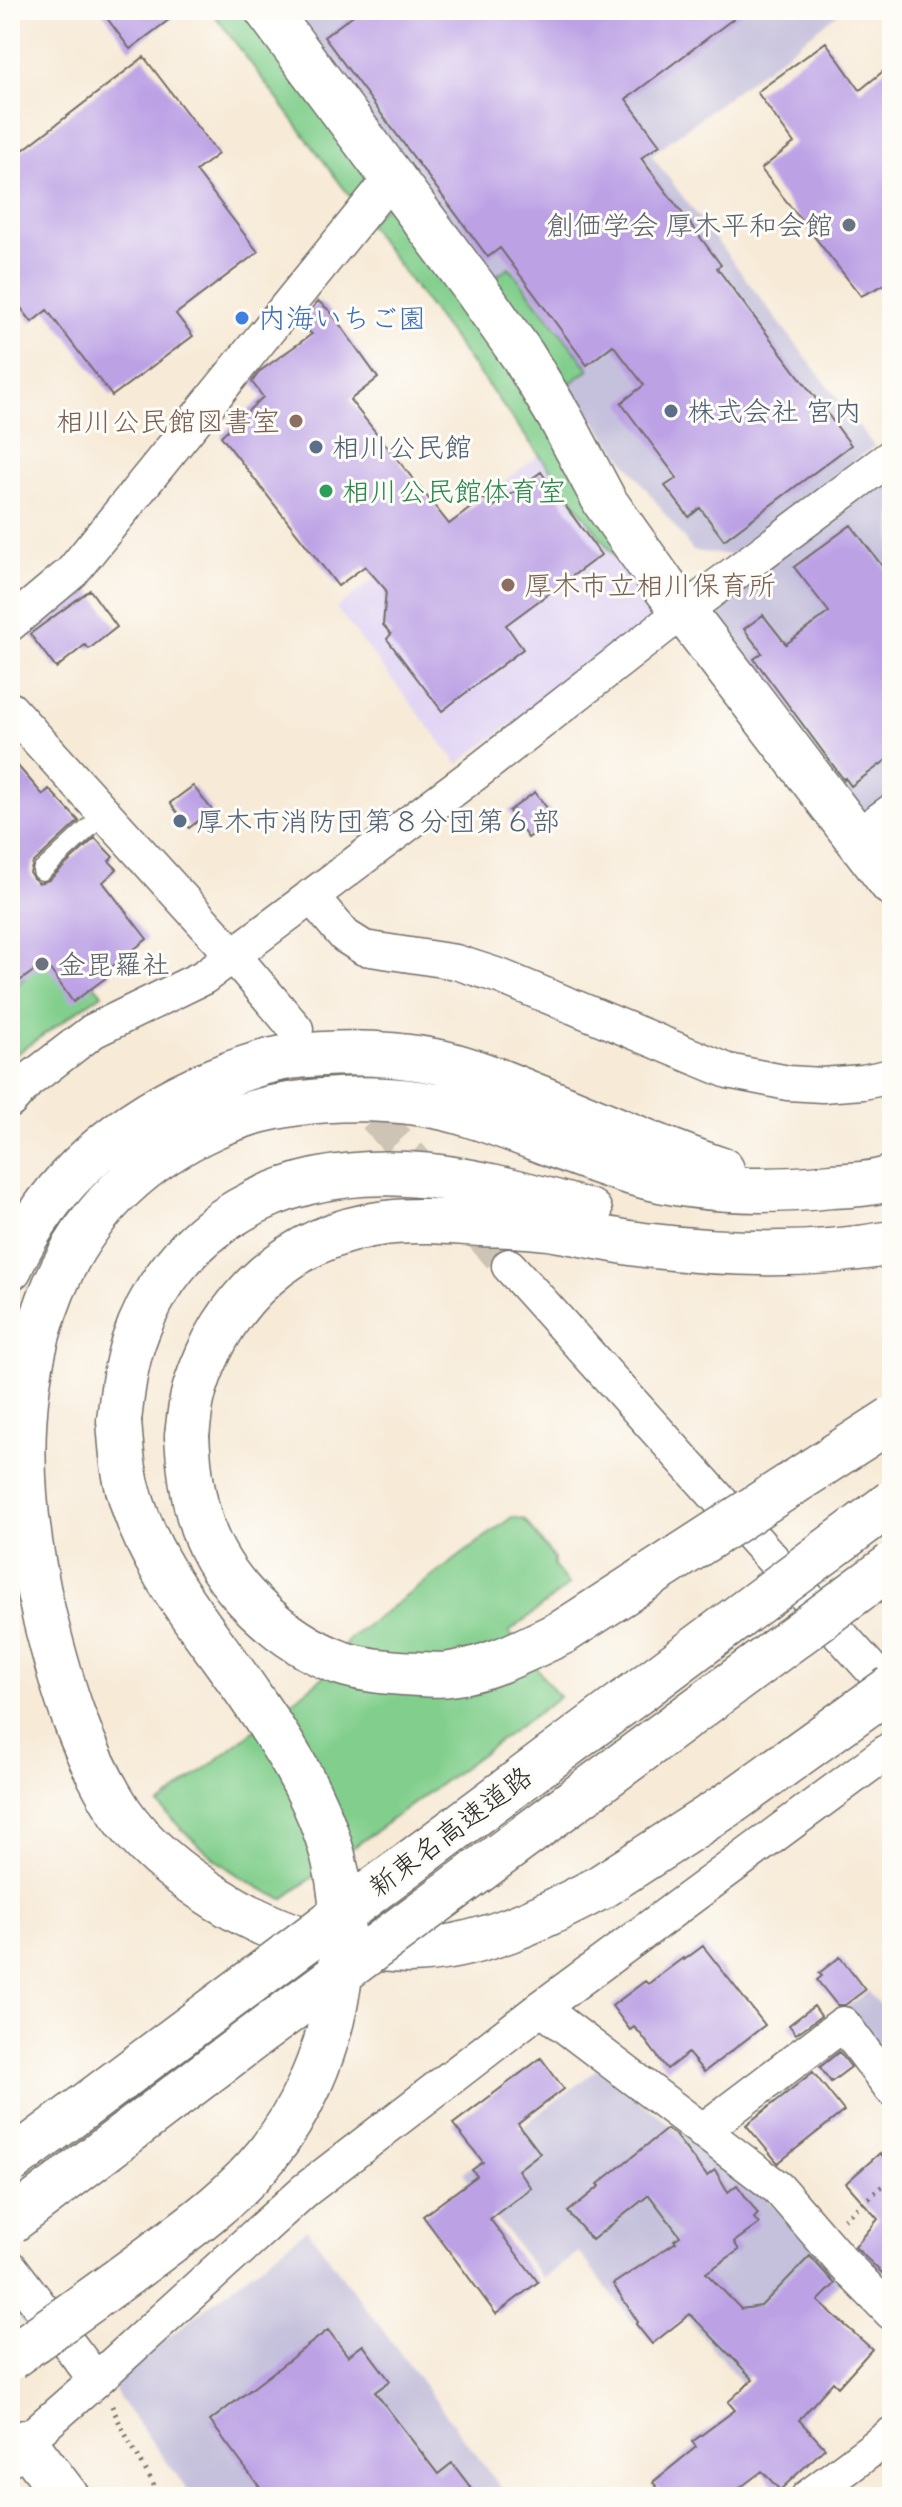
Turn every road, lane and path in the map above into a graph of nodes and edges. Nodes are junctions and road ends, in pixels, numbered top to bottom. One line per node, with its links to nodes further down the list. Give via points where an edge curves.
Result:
1 (267, 10): 2 (main road)
2 (392, 177): 4 (main road, via 523,356 605,502); 5 (street, via 72,572)
3 (892, 456): 4 (street)
4 (684, 611): 9 (main road); 12 (street)
5 (10, 624)
6 (14, 723): 8 (street)
7 (892, 811): 9 (street)
8 (104, 814): 10 (lane); 13 (street)
9 (856, 837): 11 (main road)
10 (42, 871)
11 (892, 884)
12 (311, 896): 13 (street); 15 (street, via 345,936 364,948 456,962 502,977 728,1071 822,1085)
13 (233, 955): 14 (street); 16 (street, via 204,977 93,1031)
14 (296, 1029)
15 (892, 1076)
16 (10, 1101)
17 (892, 1178): 18 (main road)
18 (804, 1189): 22 (main road, via 688,1159 442,1062 336,1053 239,1069 145,1114 69,1178 37,1219); 26 (main road, bridge, via 733,1190 667,1181 464,1112 415,1104 333,1098 216,1125 167,1151 128,1182 66,1260 44,1310 24,1409 22,1463 34,1571 75,1723 122,1815 189,1881 268,1927 321,1944 412,1951 461,1944 558,1910 729,1804)
19 (892, 1243): 20 (main road, via 797,1254)
20 (736, 1252): 23 (main road, bridge, via 644,1245 546,1228 430,1221 383,1224 297,1251 260,1278 231,1314 207,1353 193,1391 187,1436 190,1481 202,1529 225,1572 256,1610 295,1641 342,1663 395,1673 449,1674 505,1660 563,1632); 37 (main road, bridge, via 513,1191 450,1179 365,1174 327,1178 255,1200 194,1244 170,1273 133,1342 123,1382 119,1421 128,1491 155,1560 310,1792 338,1881 342,1924 335,2007 313,2080 265,2157 193,2225)
21 (509, 1266): 26 (street)
22 (10, 1268)
23 (892, 1419)
24 (892, 1502): 31 (main road, 新東名高速道路, bridge)
25 (892, 1565): 33 (main road, 新東名高速道路, bridge)
26 (892, 1690)
27 (892, 1748): 28 (street)
28 (541, 2008): 30 (street); 38 (street, via 304,2191)
29 (892, 2089): 30 (street, via 843,2024)
30 (702, 2131): 34 (street, via 778,2188)
31 (10, 2162)
32 (892, 2178): 34 (path)
33 (10, 2222)
34 (821, 2238): 36 (street)
35 (10, 2267): 38 (street)
36 (892, 2313)
37 (10, 2358)
38 (96, 2380): 40 (street); 42 (path)
39 (892, 2434): 43 (street)
40 (17, 2448): 41 (main road)
41 (67, 2497)
42 (160, 2497)
43 (808, 2497)

